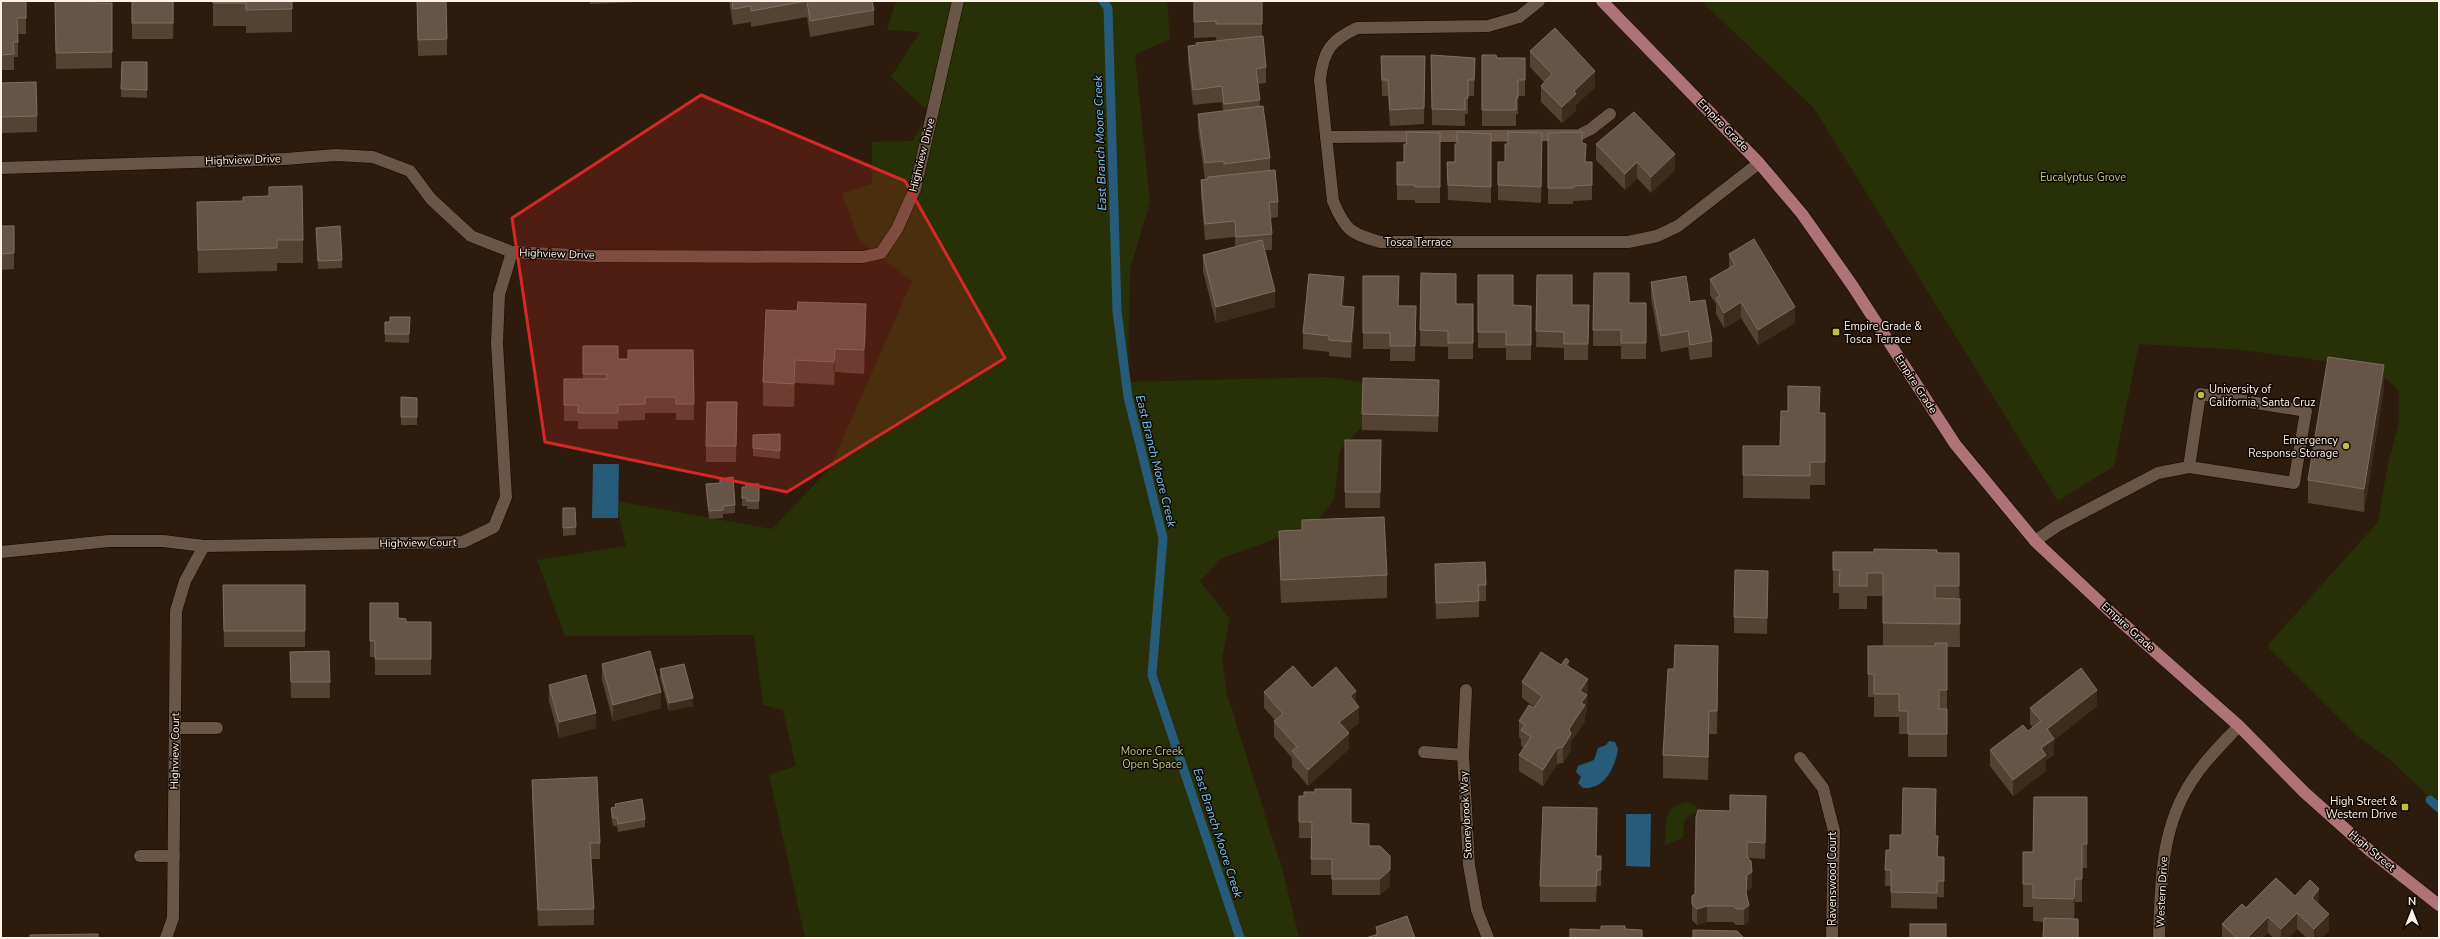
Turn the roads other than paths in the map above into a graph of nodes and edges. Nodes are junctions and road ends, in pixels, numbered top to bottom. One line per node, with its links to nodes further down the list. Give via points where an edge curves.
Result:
1 (958, 1): 8 (street, Highview Drive, via 915,189 897,229 881,253 863,257 831,258 594,256)
2 (1539, 1): 5 (street, Tosca Terrace, via 1519,17 1488,26 1357,28 1340,36 1328,48 1322,64 1320,80)
3 (1602, 1): 6 (main road, Empire Grade)
4 (1610, 114): 5 (street, via 1579,135)
5 (1326, 137): 6 (street, Tosca Terrace, via 1332,201 1340,218 1356,235 1380,242 1628,242 1657,236 1678,226)
6 (1759, 163): 10 (main road, Empire Grade, via 1802,214 1852,285 1955,444)
7 (1, 168): 8 (street, Highview Drive, via 285,159 336,155 373,157 410,171 431,199 471,236)
8 (512, 252): 11 (street, Highview Court, via 499,295 497,342 506,497 494,527 463,542)
9 (2189, 467): 9 (street, via 2294,483 2306,411 2200,394); 10 (street, via 2158,473 2057,526)
10 (2035, 541): 14 (main road, Empire Grade, via 2118,619)
11 (204, 546): 12 (street, Highview Court, via 163,541 109,541); 15 (street, Highview Court, via 185,581 176,611)
12 (1, 552)
13 (1466, 690): 18 (street, Stoneybrook Way)
14 (2239, 726): 22 (main road, High Street, via 2313,800 2369,850); 26 (street, Western Drive, via 2193,779 2170,824 2164,848 2161,879)
15 (175, 728): 16 (street); 21 (street, Highview Court)
16 (217, 728)
17 (1424, 752): 18 (street)
18 (1463, 755): 24 (street, Stoneybrook Way, via 1469,865 1477,910)
19 (1800, 758): 25 (street, Ravenswood Court, via 1823,788 1834,831)
20 (140, 856): 21 (street)
21 (174, 856): 23 (street, Highview Court, via 173,918)
22 (2439, 905)
23 (166, 938)
24 (1488, 938)
25 (1832, 938)
26 (2159, 938)

